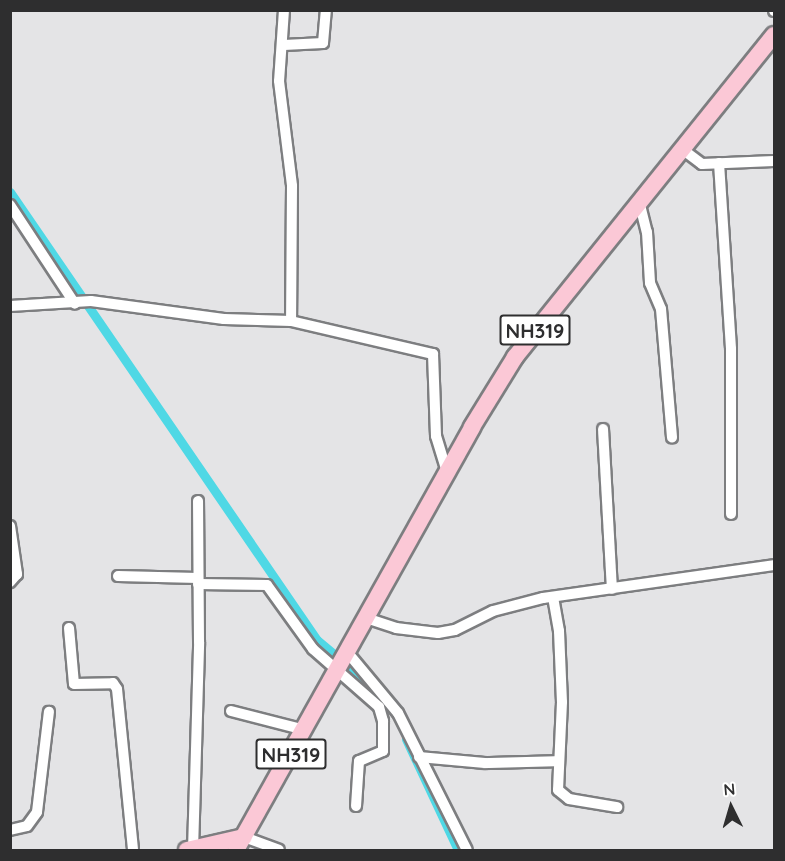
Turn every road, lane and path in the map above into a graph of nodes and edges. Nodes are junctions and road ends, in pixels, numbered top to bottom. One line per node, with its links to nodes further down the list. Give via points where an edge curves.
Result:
1 (284, 10): 4 (street)
2 (326, 10): 4 (street, via 323,43)
3 (774, 35): 5 (highway, NH319)
4 (284, 45): 12 (street, via 279,81 292,186)
5 (682, 148): 7 (street, via 697,164); 8 (highway, NH319)
6 (774, 161): 7 (street)
7 (719, 164): 17 (street, via 731,349)
8 (639, 201): 14 (street, via 648,232 650,283 661,309); 15 (highway, NH319, via 516,357)
9 (10, 206): 10 (street)
10 (82, 303): 11 (street); 12 (street, via 224,319)
11 (10, 306)
12 (291, 321): 15 (street, via 433,354 436,436)
13 (603, 429): 23 (street)
14 (672, 438)
15 (447, 472): 25 (highway, NH319)
16 (198, 501): 21 (street)
17 (730, 514)
18 (10, 526): 22 (street, via 17,574)
19 (774, 564): 23 (street)
20 (118, 576): 21 (street, via 182,574)
21 (198, 581): 27 (street, via 267,585 313,649); 39 (street)
22 (10, 582)
23 (612, 589): 24 (street)
24 (552, 597): 25 (street, via 505,607 455,630 438,633 396,628); 32 (street, via 561,671)
25 (366, 618): 27 (highway, NH319)
26 (69, 628): 37 (street, via 74,684 113,683 117,689)
27 (342, 664): 30 (highway, NH319); 31 (street, via 398,713); 33 (street, via 379,707 383,721 384,751 359,761)
28 (231, 711): 30 (street)
29 (49, 712): 35 (street, via 37,812 27,826)
30 (304, 730): 36 (highway, NH319)
31 (419, 757): 32 (street, via 485,763); 41 (street)
32 (559, 761): 34 (street, via 561,795)
33 (357, 806)
34 (617, 807)
35 (10, 830)
36 (240, 844): 39 (highway); 40 (street)
37 (133, 850)
38 (187, 850): 39 (highway)
39 (193, 850)
40 (279, 850)
41 (467, 850)

